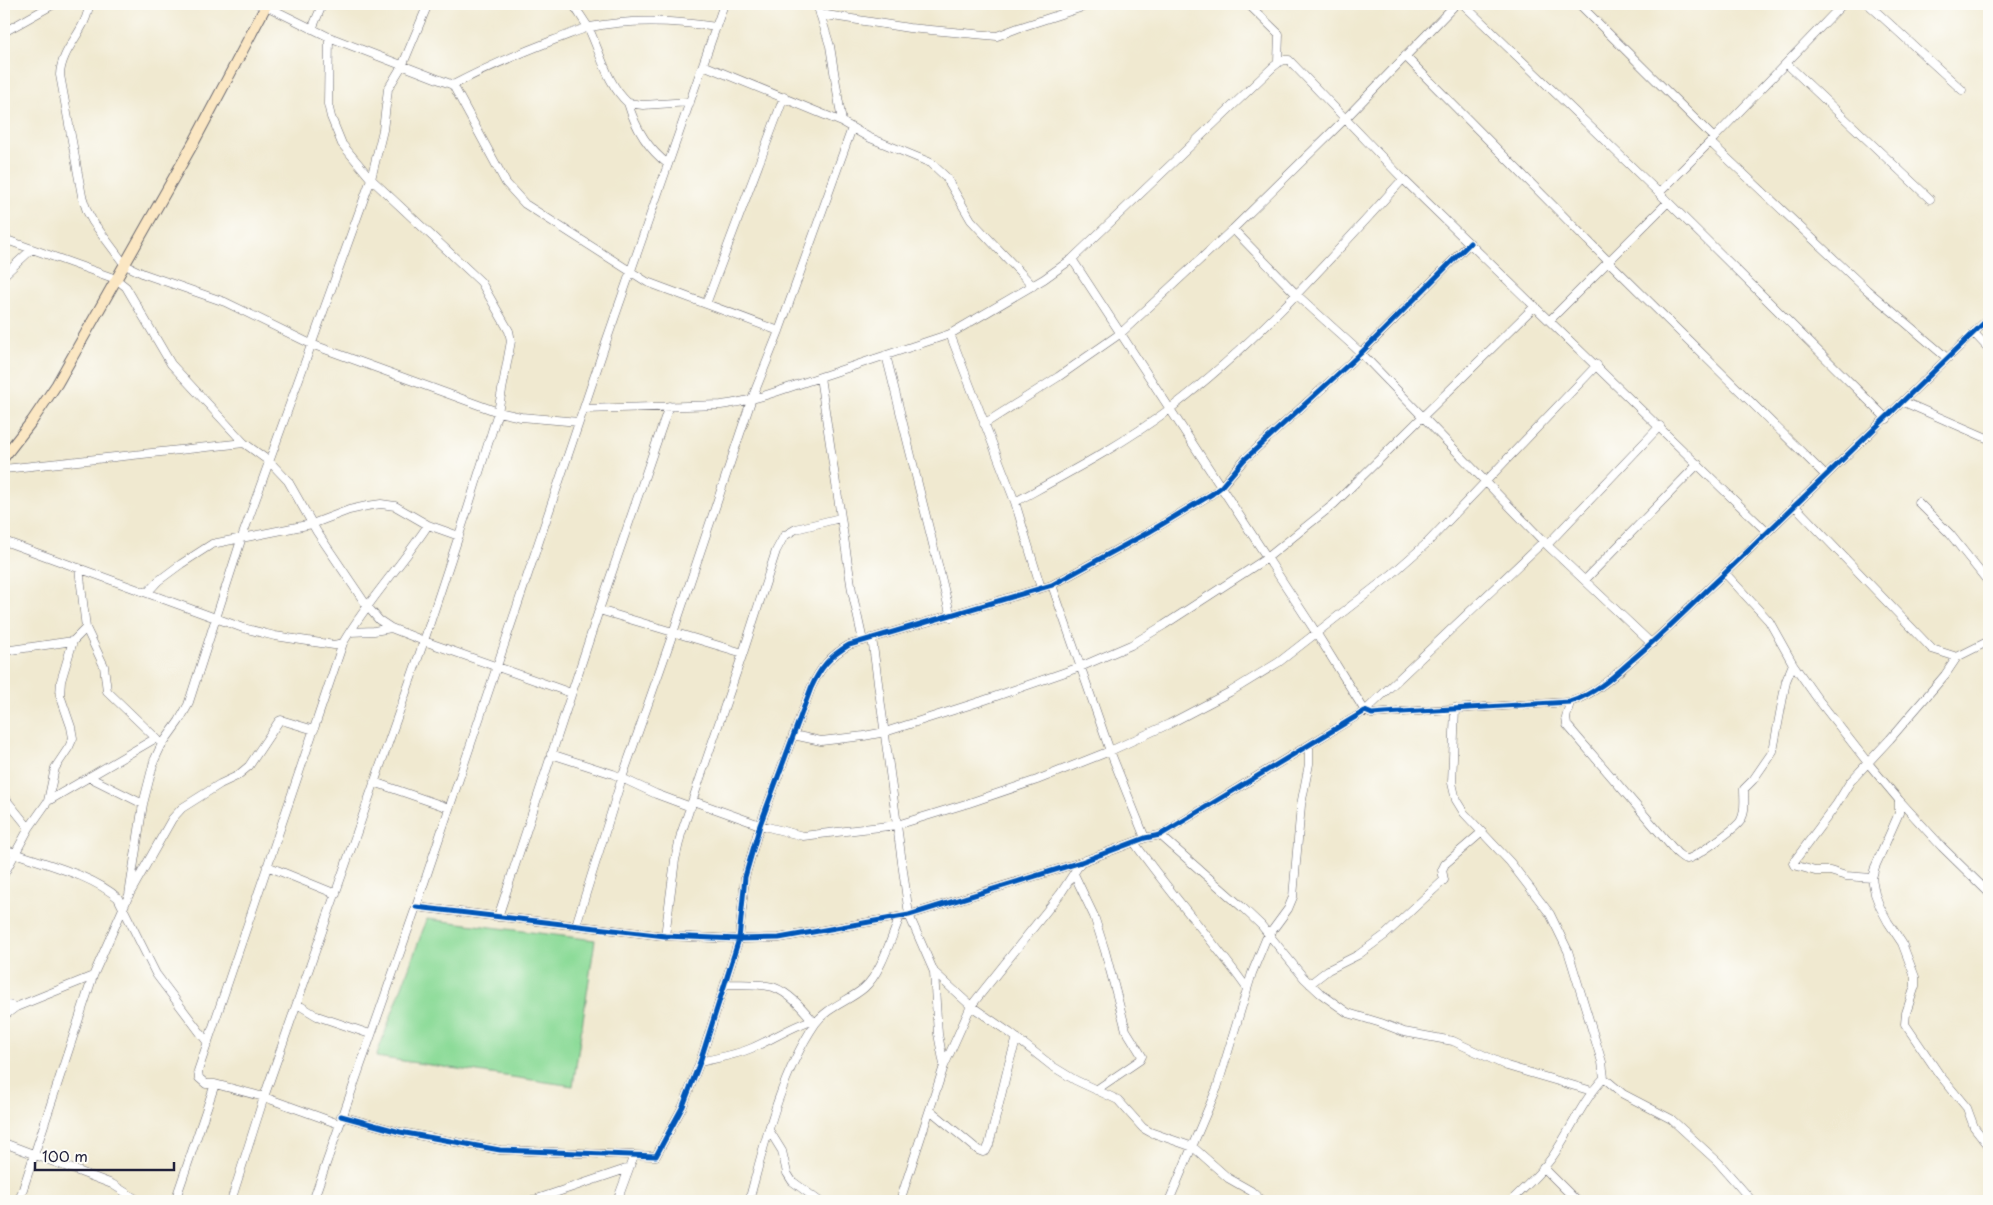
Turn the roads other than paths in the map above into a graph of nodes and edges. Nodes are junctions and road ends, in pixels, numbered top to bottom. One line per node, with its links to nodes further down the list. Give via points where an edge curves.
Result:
1 (54, 4): 20 (street)
2 (89, 4): 48 (street, via 84,21 65,52 60,75 87,211)
3 (264, 4): 19 (street); 48 (street, via 194,142)
4 (319, 4): 19 (street, via 320,10)
5 (428, 4): 24 (street)
6 (573, 4): 18 (street)
7 (724, 4): 17 (street)
8 (817, 4): 16 (street)
9 (1092, 4): 16 (street, via 998,36 909,28)
10 (1248, 4): 23 (street, via 1279,34)
11 (1456, 4): 22 (street)
12 (1463, 4): 39 (street)
13 (1579, 4): 35 (street)
14 (1843, 4): 25 (street)
15 (1868, 4): 28 (street)
16 (820, 14): 33 (street, via 830,46)
17 (716, 27): 18 (street, via 652,20); 26 (street)
18 (588, 28): 27 (street, via 480,70); 31 (street, via 606,71)
19 (312, 29): 21 (street)
20 (4, 32)
21 (329, 37): 24 (street); 37 (street, via 328,104 331,118 342,144)
22 (1405, 56): 32 (street); 47 (street)
23 (1278, 62): 32 (street, via 1289,60); 46 (street)
24 (403, 64): 27 (street); 37 (street, via 388,88 384,130)
25 (1787, 64): 35 (street); 40 (street)
26 (703, 65): 29 (street); 30 (street)
27 (453, 84): 49 (street, via 511,191 525,204)
28 (1962, 90)
29 (784, 97): 33 (street); 54 (street)
30 (690, 102): 31 (street); 36 (street)
31 (628, 103): 36 (street, via 647,144)
32 (1345, 118): 38 (street); 42 (street)
33 (842, 122): 34 (street)
34 (852, 128): 52 (street, via 936,166 946,176 971,220); 58 (street)
35 (1712, 140): 39 (street); 66 (street, via 1868,290)
36 (668, 164): 49 (street)
37 (371, 179): 62 (street); 74 (street, via 480,282 509,331 510,350)
38 (1403, 179): 44 (street); 53 (street)
39 (1659, 193): 41 (street)
40 (1930, 199)
41 (1668, 202): 47 (street); 76 (street)
42 (1233, 229): 53 (street); 59 (street)
43 (4, 239): 45 (street)
44 (1470, 243): 55 (street); 64 (street)
45 (32, 249): 50 (street); 51 (street)
46 (1072, 259): 52 (street); 59 (street)
47 (1608, 261): 57 (street); 86 (street)
48 (125, 265): 51 (street); 62 (street, via 225,302)
49 (630, 272): 54 (street, via 661,288); 72 (street)
50 (4, 275)
51 (116, 279): 81 (street, via 133,298 171,364); 82 (street, via 57,384 32,421)
52 (1033, 286): 61 (street)
53 (1297, 295): 64 (street); 73 (street, via 1248,343)
54 (706, 304): 58 (street)
55 (1535, 306): 57 (street); 75 (street)
56 (1989, 318): 60 (street)
57 (1550, 320): 67 (street)
58 (779, 331): 69 (street)
59 (1120, 333): 73 (street); 78 (street)
60 (1974, 333): 63 (street); 66 (street)
61 (950, 334): 65 (street); 78 (street)
62 (311, 344): 74 (street); 83 (street)
63 (1989, 349)
64 (1361, 353): 75 (street); 88 (street, via 1244,460)
65 (886, 355): 68 (street); 110 (street)
66 (1947, 358): 70 (street)
67 (1597, 365): 79 (street); 87 (street)
68 (820, 377): 69 (street); 92 (street)
69 (751, 401): 71 (street); 115 (street)
70 (1904, 402): 76 (street); 80 (street)
71 (669, 406): 72 (street); 109 (street)
72 (584, 409): 77 (street)
73 (1170, 409): 88 (street); 89 (street, via 1094,459)
74 (498, 412): 77 (street); 96 (street)
75 (1422, 418): 87 (street); 100 (street, via 1334,504)
76 (1887, 419): 86 (street)
77 (579, 422): 128 (street)
78 (984, 424): 89 (street)
79 (1660, 426): 84 (street); 99 (street)
80 (1989, 439)
81 (244, 442): 83 (street); 85 (street)
82 (6, 451)
83 (270, 462): 93 (street, via 288,481); 97 (street)
84 (1698, 464): 95 (street); 103 (street)
85 (4, 469)
86 (1825, 475): 91 (street)
87 (1485, 482): 99 (street); 116 (street, via 1392,574)
88 (1221, 486): 100 (street); 105 (street, via 1149,532)
89 (1015, 502): 106 (street)
90 (1918, 502): 104 (street, via 1950,534)
91 (1794, 505): 95 (street); 126 (street, via 1932,649)
92 (840, 518): 119 (street); 125 (street, via 796,529 784,536 776,551)
93 (312, 524): 94 (street, via 349,510 389,504); 97 (street); 108 (street)
94 (428, 524): 96 (street); 108 (street)
95 (1767, 532): 102 (street)
96 (459, 536): 118 (street)
97 (242, 537): 107 (street, via 212,544 196,553); 111 (street)
98 (4, 541): 101 (street)
99 (1545, 543): 103 (street); 133 (street)
100 (1267, 558): 116 (street); 129 (street, via 1131,645)
101 (79, 568): 107 (street); 112 (street)
102 (1725, 573): 123 (street); 127 (street, via 1769,621)
103 (1584, 580): 123 (street)
104 (1989, 583)
105 (1052, 585): 106 (street); 129 (street)
106 (1042, 588): 110 (street)
107 (147, 593): 111 (street)
108 (367, 606): 113 (street); 114 (street)
109 (599, 610): 115 (street); 130 (street)
110 (951, 617): 117 (street)
111 (215, 619): 122 (street, via 275,636 330,644); 138 (street, via 188,705)
112 (86, 628): 121 (street); 137 (street, via 101,658 108,691)
113 (391, 628): 114 (street); 118 (street)
114 (350, 632): 122 (street)
115 (673, 633): 125 (street); 144 (street)
116 (1317, 634): 133 (street); 140 (street, via 1279,662 1222,696)
117 (872, 638): 119 (street); 135 (street)
118 (424, 641): 128 (street); 145 (street)
119 (863, 641): 136 (street, via 839,651 818,672)
120 (1989, 641): 126 (street)
121 (73, 642): 124 (street); 148 (street, via 59,692 72,738 55,768)
122 (343, 642): 134 (street)
123 (1652, 644): 131 (street, via 1600,688)
124 (4, 651)
125 (744, 652): 150 (street)
126 (1957, 657): 142 (street)
127 (1793, 664): 131 (street, via 1786,681 1773,751 1744,790 1745,807 1741,822 1688,859 1677,853 1566,725); 142 (street)
128 (497, 666): 130 (street); 151 (street)
129 (1080, 667): 135 (street); 140 (street)
130 (571, 693): 141 (street)
131 (1570, 702): 132 (street)
132 (1455, 708): 133 (street, via 1372,714); 155 (street, via 1452,783 1456,800)
133 (1365, 711): 139 (street)
134 (314, 730): 162 (street); 168 (street, via 279,721 238,776 182,808 172,819)
135 (885, 732): 136 (street, via 821,740); 153 (street)
136 (793, 735): 152 (street)
137 (156, 738): 138 (street); 143 (street)
138 (161, 746): 149 (street)
139 (1309, 746): 156 (street); 176 (street, via 1310,764 1301,805 1294,892 1291,904)
140 (1110, 751): 153 (street, via 969,804); 157 (street)
141 (551, 754): 144 (street); 172 (street)
142 (1868, 763): 147 (street); 165 (street, via 1850,782 1793,863 1799,868)
143 (89, 777): 148 (street); 149 (street)
144 (622, 778): 150 (street, via 656,794); 174 (street)
145 (374, 782): 151 (street); 167 (street)
146 (4, 796): 154 (street)
147 (1899, 800): 165 (street, via 1899,813); 166 (street)
148 (48, 801): 154 (street)
149 (143, 804): 168 (street)
150 (692, 804): 152 (street); 175 (street, via 677,848)
151 (449, 808): 170 (street)
152 (760, 825): 153 (street, via 803,836); 177 (street, via 745,877)
153 (897, 825): 171 (street)
154 (29, 828): 160 (street)
155 (1482, 832): 181 (street, via 1445,864 1442,870 1444,880 1398,925); 194 (street, via 1516,870 1559,931 1594,1035)
156 (1160, 835): 157 (street); 176 (street, via 1243,908)
157 (1145, 838): 158 (street)
158 (1134, 842): 161 (street); 182 (street)
159 (4, 849): 160 (street)
160 (16, 854): 163 (street); 169 (street, via 89,880 109,890)
161 (1081, 862): 164 (street); 171 (street)
162 (267, 866): 167 (street); 191 (street)
163 (4, 874)
164 (1074, 874): 185 (street); 196 (street, via 1091,909 1126,1030 1142,1056)
165 (1872, 878): 203 (street, via 1880,906 1902,943 1915,977 1916,986 1906,1013 1906,1024)
166 (1988, 890)
167 (336, 894): 184 (street)
168 (128, 895): 169 (street)
169 (124, 907): 179 (street); 191 (street, via 156,974)
170 (416, 907): 172 (street); 189 (street)
171 (909, 915): 173 (street); 178 (street)
172 (498, 917): 174 (street)
173 (900, 917): 177 (street, via 779,938); 188 (street, via 869,982)
174 (576, 925): 175 (street)
175 (664, 936): 177 (street)
176 (1269, 936): 181 (street); 182 (street)
177 (739, 939): 180 (street)
178 (934, 972): 185 (street); 193 (street, via 938,1034)
179 (93, 976): 186 (street); 205 (street)
180 (726, 984): 188 (street, via 771,987 784,992); 192 (street)
181 (1310, 984): 197 (street, via 1348,1013 1404,1032 1453,1041 1507,1066)
182 (1246, 988): 204 (street, via 1226,1063)
183 (4, 1004): 186 (street)
184 (297, 1004): 189 (street, via 317,1016); 198 (street)
185 (971, 1006): 190 (street); 193 (street)
186 (16, 1007): 187 (street)
187 (4, 1016)
188 (814, 1022): 192 (street, via 794,1025 753,1048); 201 (street, via 785,1081)
189 (370, 1034): 200 (street)
190 (1017, 1038): 196 (street, via 1063,1073); 199 (street, via 986,1151 978,1150)
191 (208, 1043): 195 (street, via 198,1071 199,1078 206,1084)
192 (700, 1062): 206 (street, via 683,1106 656,1156)
193 (944, 1066): 199 (street)
194 (1604, 1078): 197 (street); 224 (street, via 1623,1094 1671,1119 1718,1162)
195 (215, 1084): 198 (street); 213 (street)
196 (1096, 1090): 204 (street, via 1118,1100 1143,1128)
197 (1592, 1091): 207 (street, via 1557,1150)
198 (264, 1097): 200 (street); 214 (street)
199 (930, 1110): 219 (street)
200 (340, 1120): 206 (street, via 500,1150); 215 (street)
201 (770, 1130): 217 (street); 218 (street, via 782,1151 792,1181)
202 (4, 1143): 205 (street)
203 (1989, 1146)
204 (1193, 1148): 220 (street); 221 (street)
205 (34, 1154): 211 (street); 212 (street, via 112,1184)
206 (634, 1155): 208 (street)
207 (1543, 1167): 222 (street); 223 (street)
208 (629, 1168): 210 (street); 216 (street)
209 (1989, 1197): 225 (street)
210 (618, 1200)
211 (19, 1201)
212 (139, 1201)
213 (175, 1201)
214 (231, 1201)
215 (313, 1201)
216 (531, 1201)
217 (750, 1201)
218 (819, 1201)
219 (900, 1201)
220 (1169, 1201)
221 (1262, 1201)
222 (1511, 1201)
223 (1577, 1201)
224 (1752, 1201)
225 (1986, 1201)

